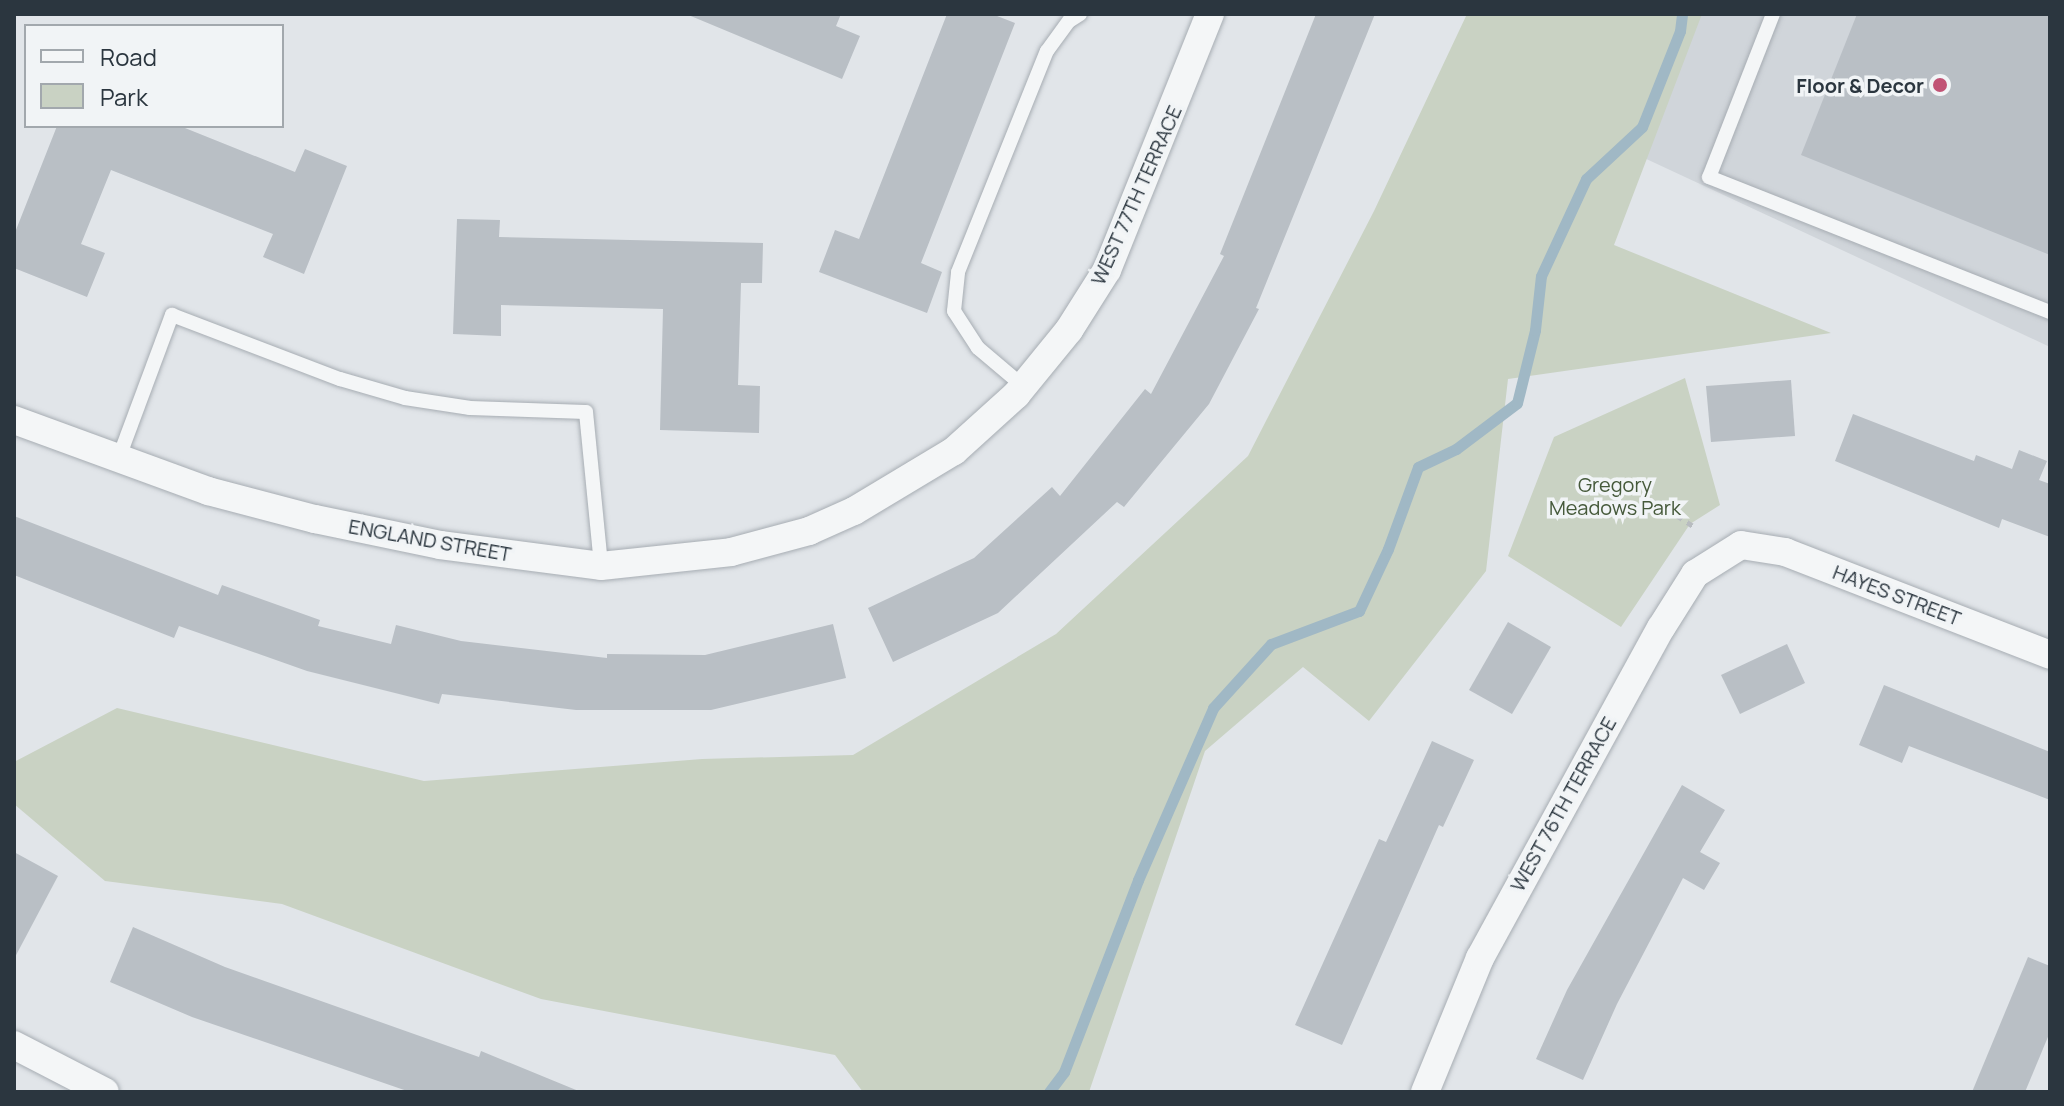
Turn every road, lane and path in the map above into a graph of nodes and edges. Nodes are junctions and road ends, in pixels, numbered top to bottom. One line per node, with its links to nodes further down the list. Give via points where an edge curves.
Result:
1 (1080, 14): 5 (lane, via 1047,51 958,272 954,311 978,348)
2 (1210, 14): 5 (street, WEST 77TH TERRACE, via 1107,270 1069,330)
3 (1773, 14): 4 (lane, via 1709,177)
4 (2050, 312)
5 (1023, 386): 9 (street, WEST 77TH TERRACE, via 954,451)
6 (14, 420): 7 (street, ENGLAND STREET)
7 (118, 460): 12 (street, ENGLAND STREET, via 315,519 440,545); 12 (lane, via 172,315 405,398 470,408 586,412)
8 (1625, 510): 10 (path, via 1667,509)
9 (854, 511): 12 (street, ENGLAND STREET, via 809,531 731,552)
10 (1696, 528)
11 (1741, 545): 13 (street, HAYES STREET, via 1785,552); 16 (street, WEST 76TH TERRACE, via 1695,574 1661,628 1480,958)
12 (601, 566)
13 (2050, 655)
14 (14, 1045): 15 (street)
15 (105, 1092)
16 (1425, 1092)

